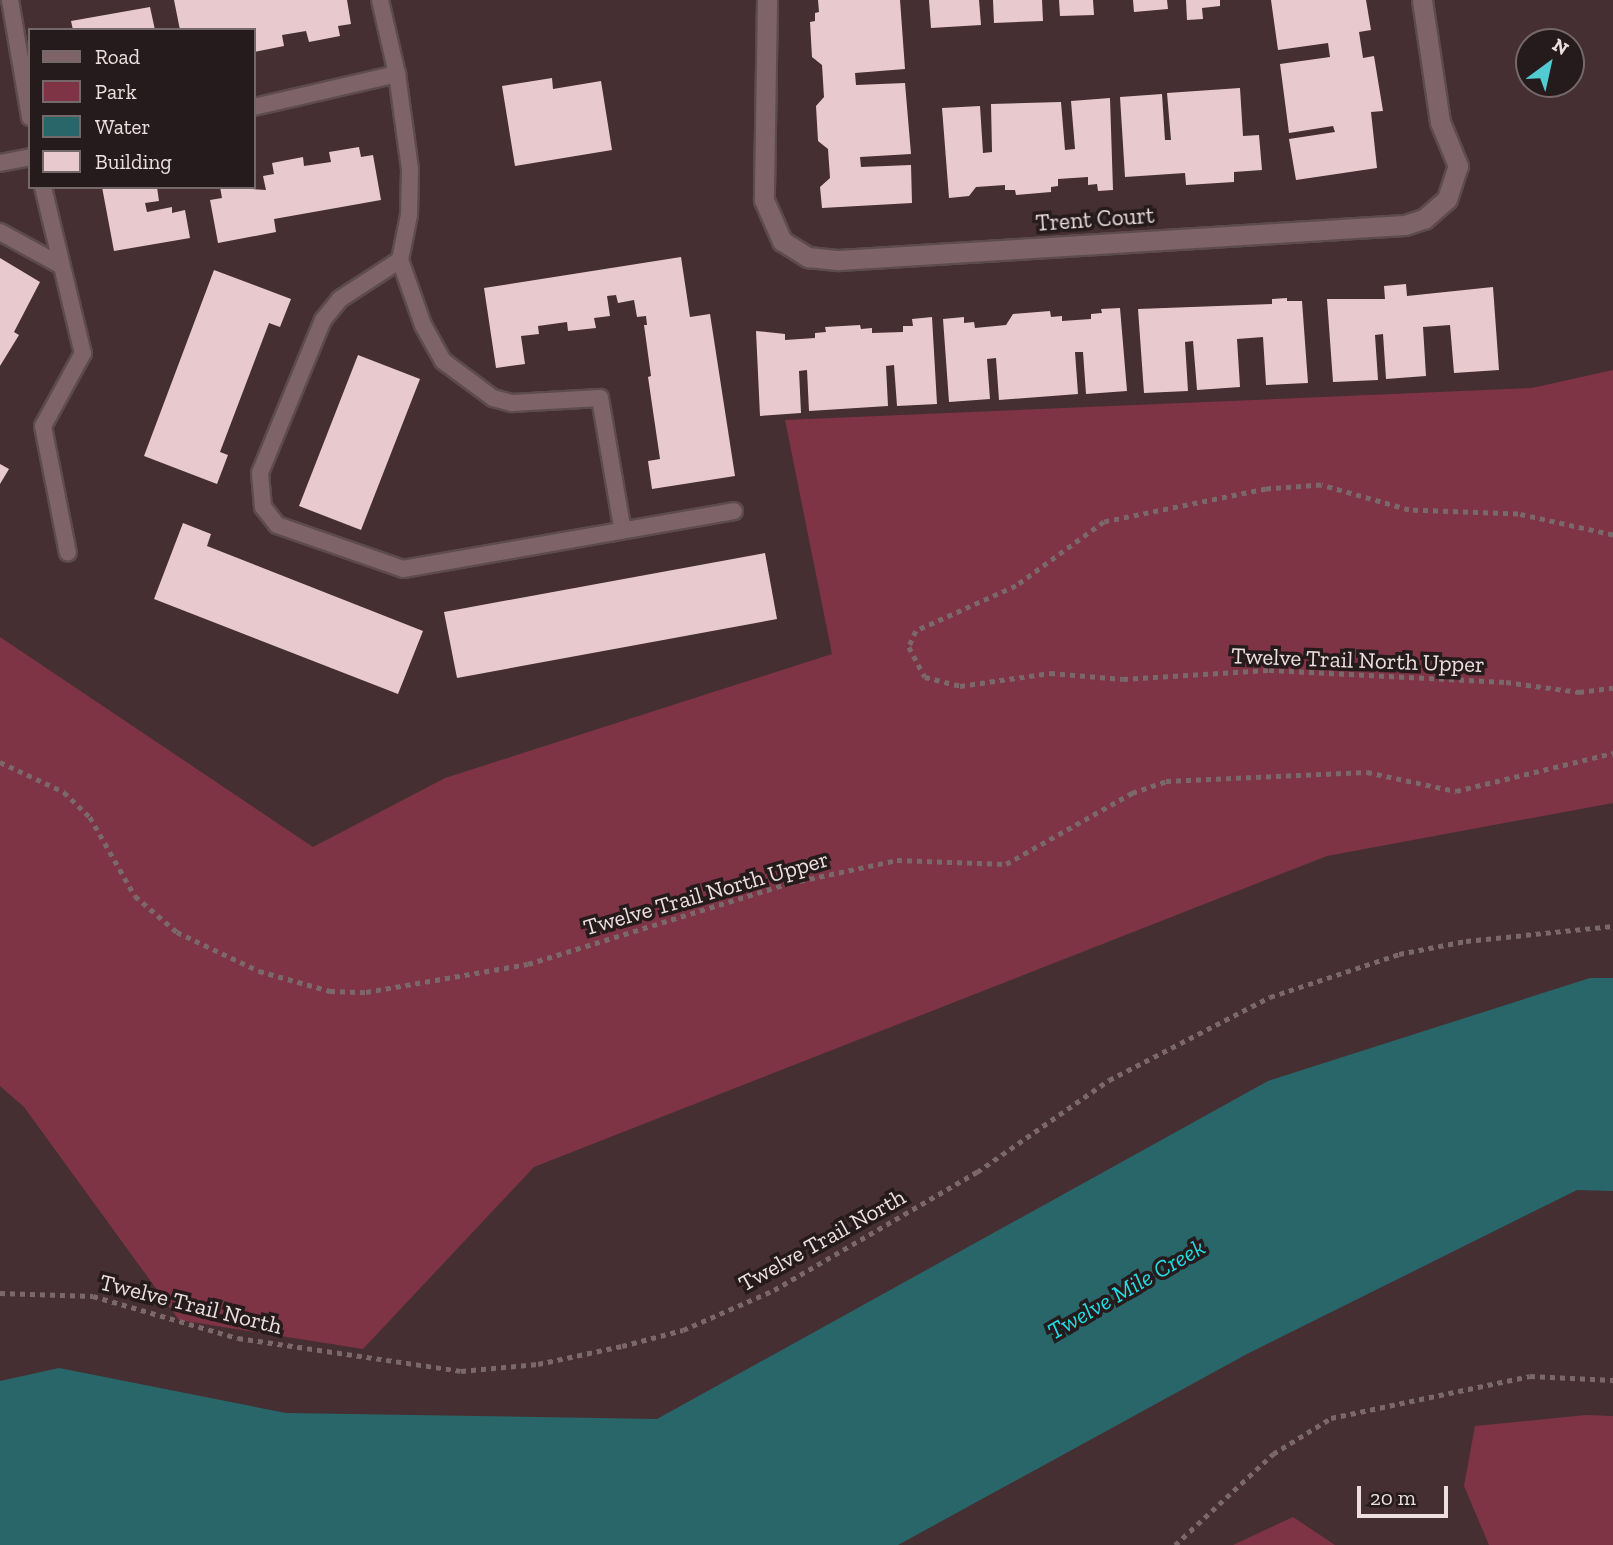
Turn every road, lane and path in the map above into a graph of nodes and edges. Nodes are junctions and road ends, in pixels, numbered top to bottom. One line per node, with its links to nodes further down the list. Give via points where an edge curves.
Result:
1 (10, 0): 6 (lane)
2 (380, 0): 5 (lane)
3 (767, 0): 4 (street, Trent Court, via 764,200 782,241 808,257 839,260 1405,225 1424,219 1447,199 1458,166 1440,122)
4 (1422, 0)
5 (397, 74): 7 (lane); 12 (lane, via 411,192)
6 (28, 105)
7 (256, 107)
8 (28, 157): 9 (lane)
9 (0, 163)
10 (43, 189): 13 (lane)
11 (0, 232): 13 (lane)
12 (400, 260): 15 (lane, via 438,353 467,382 512,403 600,398); 15 (lane, via 340,299 323,320 260,473 260,498 269,517 287,532 403,569)
13 (60, 265): 17 (lane, via 83,353 43,426)
14 (734, 511): 15 (lane)
15 (622, 527)
16 (1613, 535): 18 (path, Twelve Trail North Upper, via 1518,514 1409,510 1321,485 1266,489 1104,522 1016,586 916,631 909,647 925,677 960,686 1050,673 1123,679 1269,670 1506,682 1579,692)
17 (68, 553)
18 (1613, 688)
19 (1613, 753): 20 (path, Twelve Trail North Upper, via 1456,791 1367,772 1167,781 1132,793 1006,864 897,860 790,883 528,964 366,992 330,991 259,971 177,932 135,896 90,817 64,792)
20 (0, 762)
21 (1613, 926): 22 (path, Twelve Trail North, via 1466,941 1399,954 1270,997 1109,1080 977,1172 774,1290 683,1330 622,1346 538,1364 461,1371 239,1338 93,1296)
22 (0, 1293)
23 (1613, 1380): 24 (path, via 1530,1376 1331,1418 1273,1454)
24 (1175, 1545)

